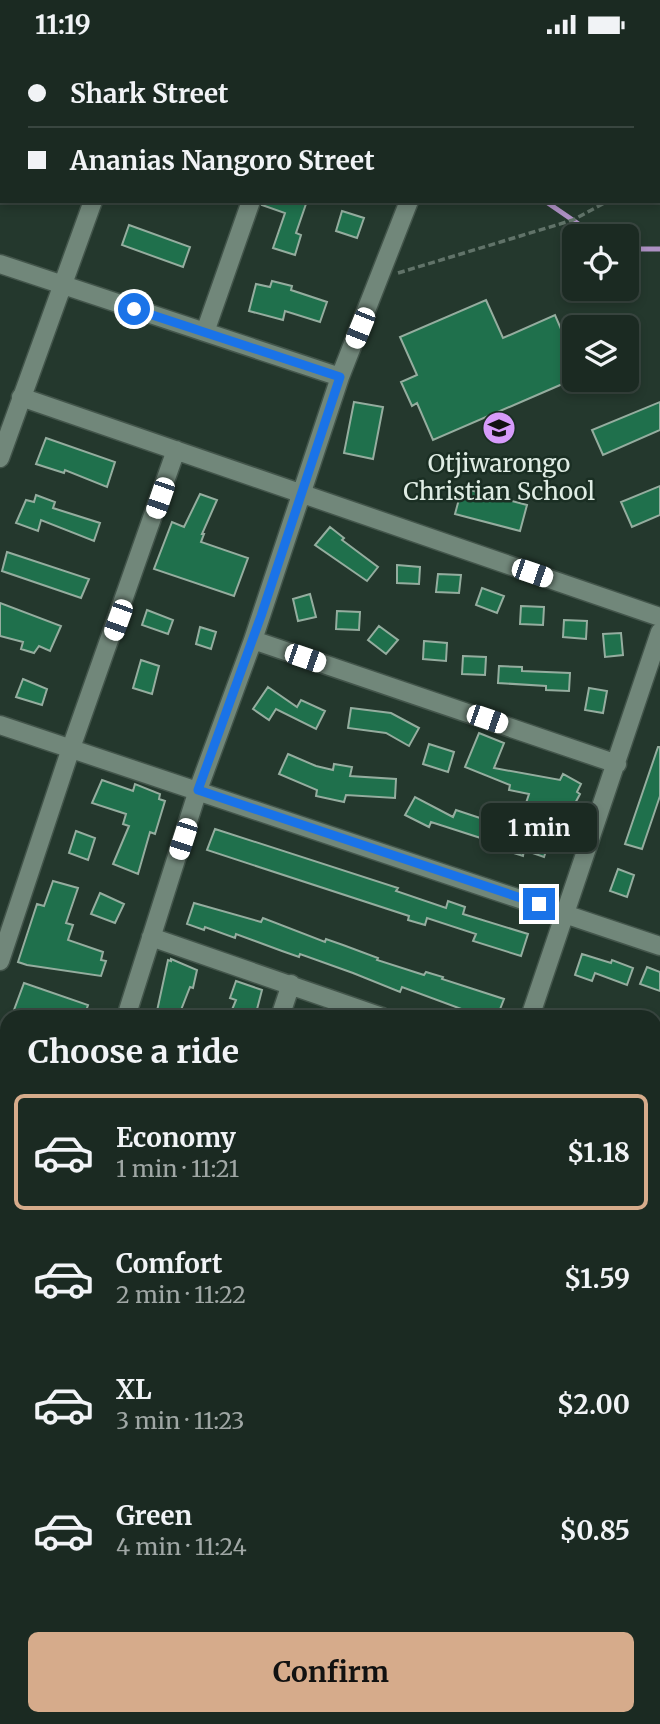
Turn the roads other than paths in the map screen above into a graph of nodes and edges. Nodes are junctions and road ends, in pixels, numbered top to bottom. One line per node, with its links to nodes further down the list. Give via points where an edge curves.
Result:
1 (92, 203): 5 (street)
2 (250, 203): 6 (street)
3 (408, 203): 7 (street)
4 (0, 264): 5 (street)
5 (62, 286): 6 (street); 8 (street)
6 (205, 332): 7 (street)
7 (340, 377): 11 (street)
8 (21, 397): 9 (street); 10 (street)
9 (176, 450): 11 (street); 16 (street)
10 (0, 458)
11 (303, 494): 12 (street); 14 (street)
12 (660, 617)
13 (660, 632): 17 (street)
14 (253, 640): 17 (street); 18 (street)
15 (0, 725): 16 (street)
16 (71, 748): 18 (street); 22 (street)
17 (617, 764): 19 (street)
18 (198, 790): 19 (street); 20 (street)
19 (565, 913): 21 (street); 27 (street)
20 (151, 937): 23 (street); 24 (street)
21 (660, 946)
22 (0, 961)
23 (291, 984): 25 (street); 26 (street)
24 (128, 1010)
25 (282, 1010)
26 (363, 1010)
27 (532, 1010)

